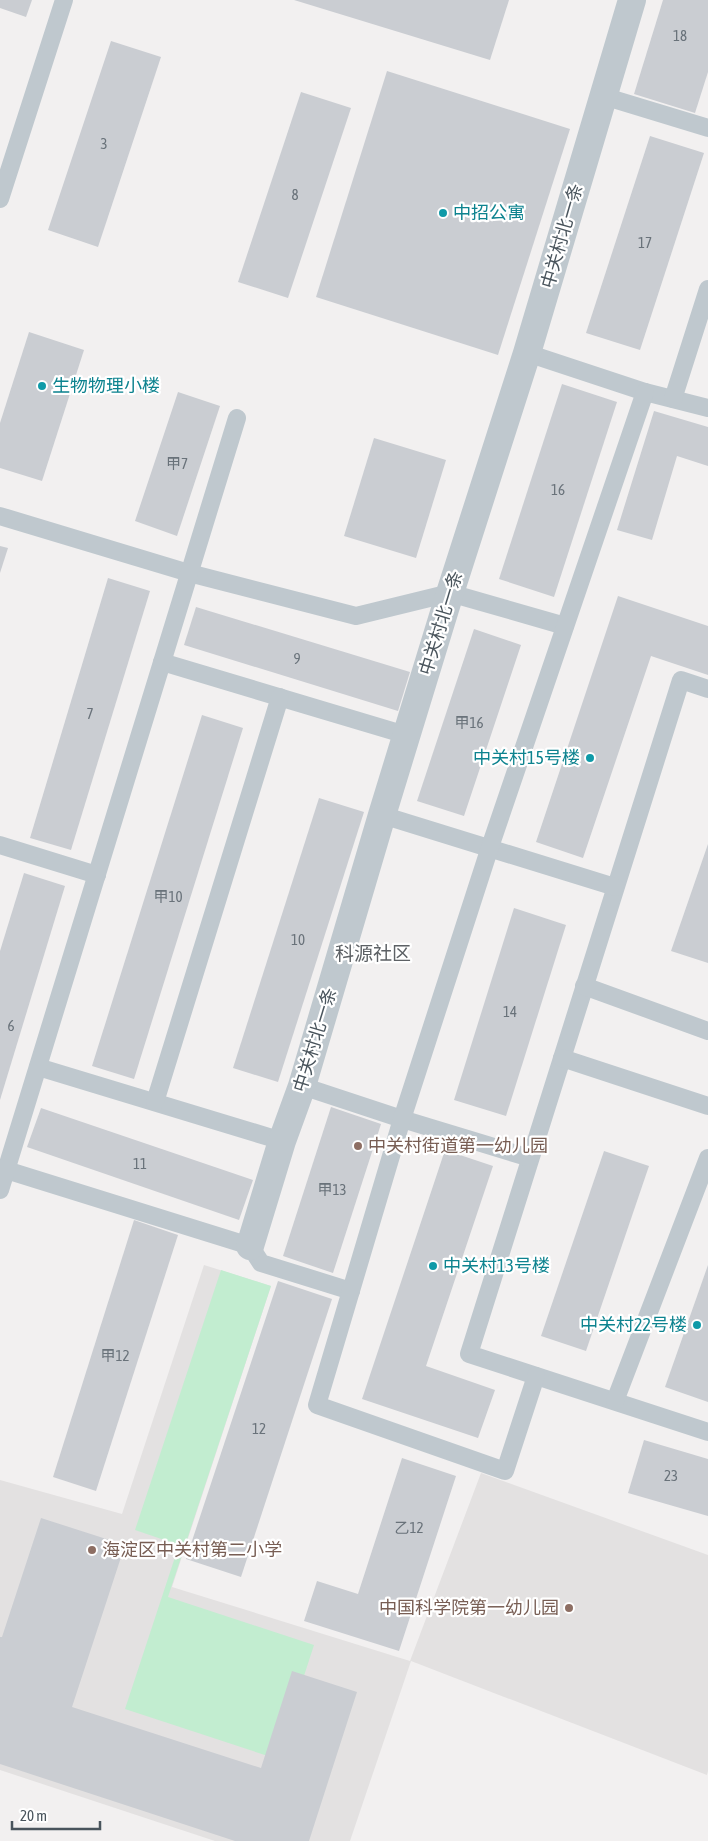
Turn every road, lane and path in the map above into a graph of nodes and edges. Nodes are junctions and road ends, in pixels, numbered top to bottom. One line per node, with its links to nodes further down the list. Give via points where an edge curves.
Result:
1 (64, 0): 5 (lane)
2 (632, 0): 3 (street, 中关村北一条)
3 (603, 96): 4 (lane); 7 (street, 中关村北一条)
4 (708, 128)
5 (0, 199)
6 (708, 289): 9 (lane)
7 (527, 353): 8 (lane); 14 (street, 中关村北一条)
8 (646, 392): 9 (lane); 15 (lane)
9 (673, 399): 10 (lane)
10 (708, 408)
11 (237, 418): 13 (lane)
12 (0, 516): 13 (lane)
13 (189, 573): 14 (lane, via 356,616); 16 (lane)
14 (450, 593): 15 (lane); 19 (street, 中关村北一条)
15 (565, 626): 22 (lane)
16 (162, 662): 18 (lane); 23 (lane)
17 (708, 689): 24 (lane, via 681,680)
18 (280, 698): 19 (lane); 30 (lane)
19 (406, 735): 20 (street, 中关村北一条)
20 (382, 815): 22 (lane); 29 (street, 中关村北一条)
21 (0, 845): 23 (lane)
22 (490, 847): 24 (lane); 32 (lane)
23 (96, 875): 28 (lane)
24 (615, 887): 25 (lane)
25 (584, 986): 26 (lane); 27 (lane)
26 (708, 1031)
27 (562, 1058): 31 (lane); 34 (lane)
28 (38, 1067): 30 (lane); 36 (lane)
29 (302, 1086): 32 (lane); 33 (street, 中关村北一条)
30 (154, 1102): 33 (lane)
31 (708, 1106)
32 (402, 1119): 34 (lane); 39 (lane)
33 (282, 1140): 38 (street, 中关村北一条)
34 (530, 1158): 40 (lane, via 469,1354)
35 (708, 1158): 41 (lane)
36 (3, 1169): 37 (lane); 38 (lane)
37 (0, 1190)
38 (250, 1246): 39 (lane, via 261,1263)
39 (351, 1291): 40 (lane, via 317,1405 505,1471)
40 (536, 1376): 41 (lane)
41 (615, 1402): 42 (lane)
42 (708, 1432)

